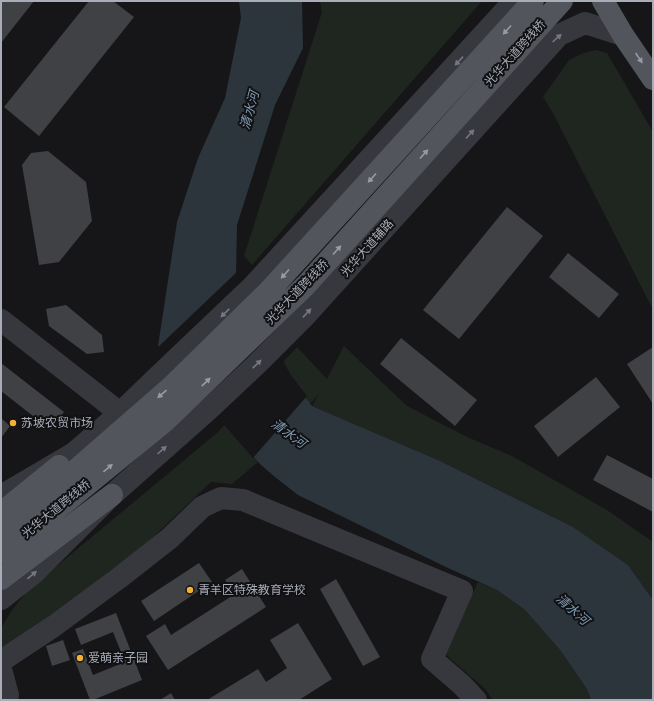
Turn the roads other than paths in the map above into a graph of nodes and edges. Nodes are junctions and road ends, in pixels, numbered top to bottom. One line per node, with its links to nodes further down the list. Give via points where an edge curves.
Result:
1 (514, 1): 8 (street, one-way to 8, via 253,286)
2 (533, 1): 13 (main road, 光华大道跨线桥, one-way to 13, via 264,296 171,387)
3 (562, 1): 14 (main road, 光华大道跨线桥, one-way to 3, via 164,422 306,285)
4 (603, 1): 5 (main road)
5 (623, 35): 6 (main road, one-way to 6); 10 (street, 光华大道辅路, one-way to 5, via 208,410 304,317 559,35 585,23)
6 (653, 79)
7 (1, 320): 8 (street)
8 (120, 413): 9 (street)
9 (74, 453): 11 (street); 12 (main road)
10 (112, 495): 15 (main road); 16 (street, 光华大道辅路, one-way to 10, via 34,573)
11 (1, 496)
12 (1, 513)
13 (1, 532)
14 (1, 553)
15 (1, 579)
16 (1, 599)
17 (1, 661): 20 (street, via 119,578 170,538 202,507 221,498 243,500 462,591 432,659)
18 (1, 669): 19 (street)
19 (7, 700)
20 (476, 700)

